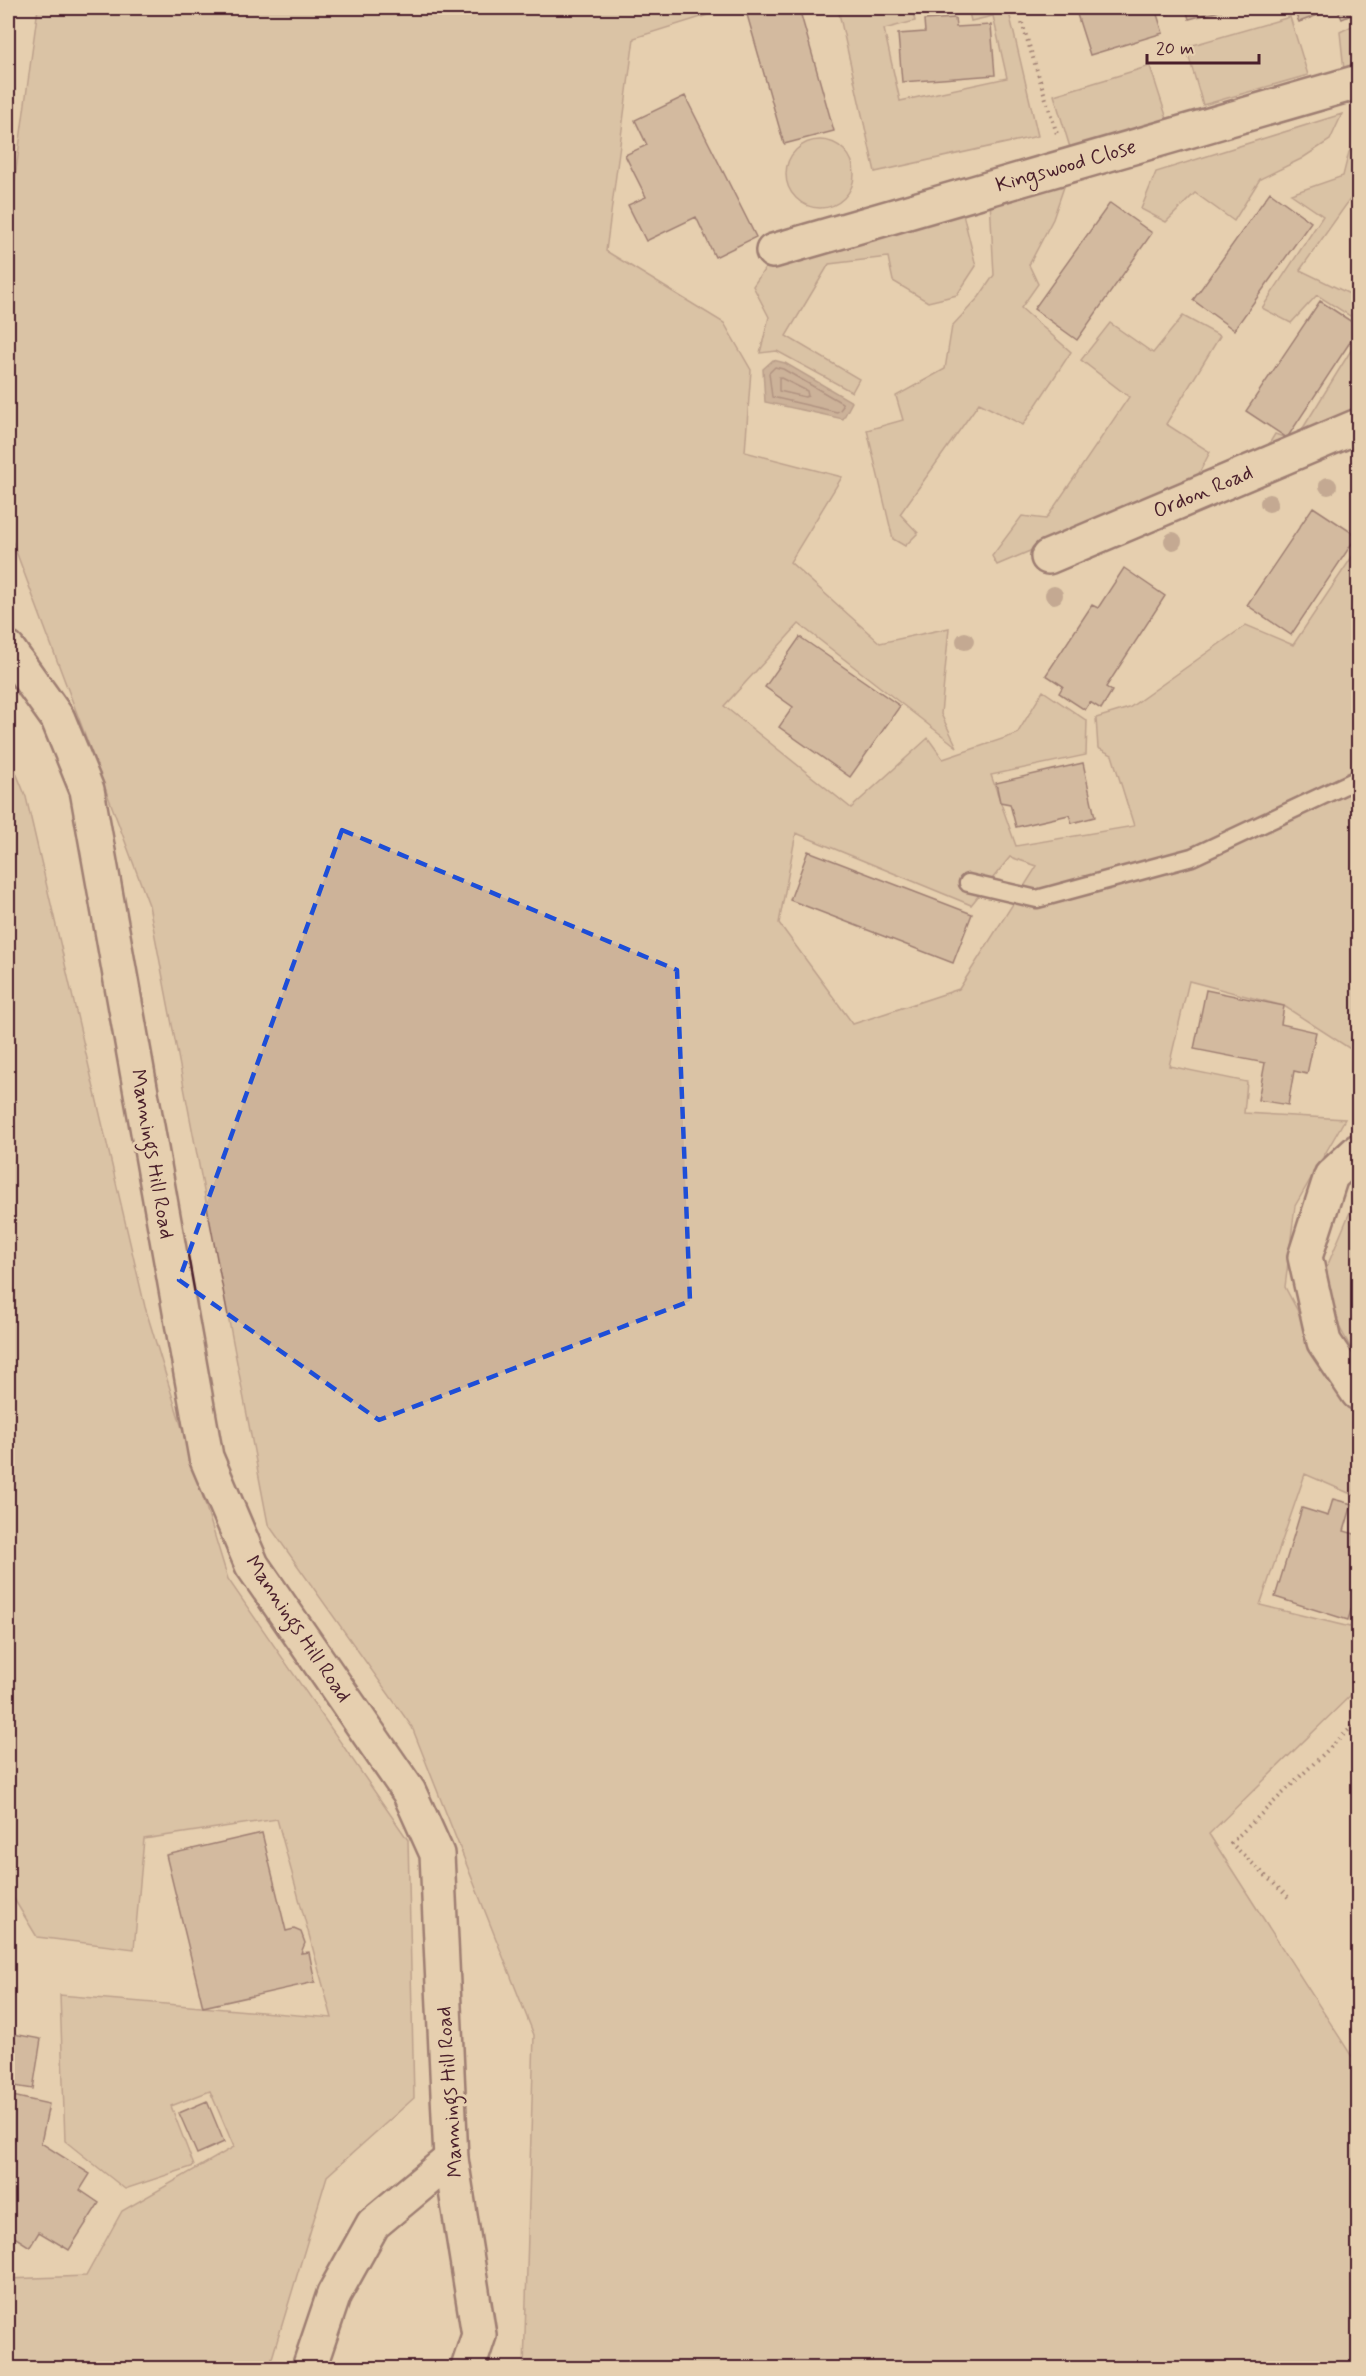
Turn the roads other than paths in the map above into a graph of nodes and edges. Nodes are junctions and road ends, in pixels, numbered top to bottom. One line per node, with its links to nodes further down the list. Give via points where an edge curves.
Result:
1 (1359, 82): 2 (main road, Kingswood Close)
2 (773, 251)
3 (1359, 426): 4 (main road, Ordon Road)
4 (1048, 557)
5 (8, 649): 10 (main road, Mannings Hill Road, via 58,718 87,790 206,1458 252,1565 409,1792 437,1854)
6 (1359, 779): 7 (lane, via 1192,857 1037,899)
7 (968, 883)
8 (1359, 1151): 9 (main road, via 1331,1176 1305,1257 1324,1342)
9 (1359, 1393)
10 (451, 2158): 11 (main road, via 373,2224 334,2294); 12 (main road, Mannings Hill Road, via 479,2335)
11 (309, 2368)
12 (468, 2368)

